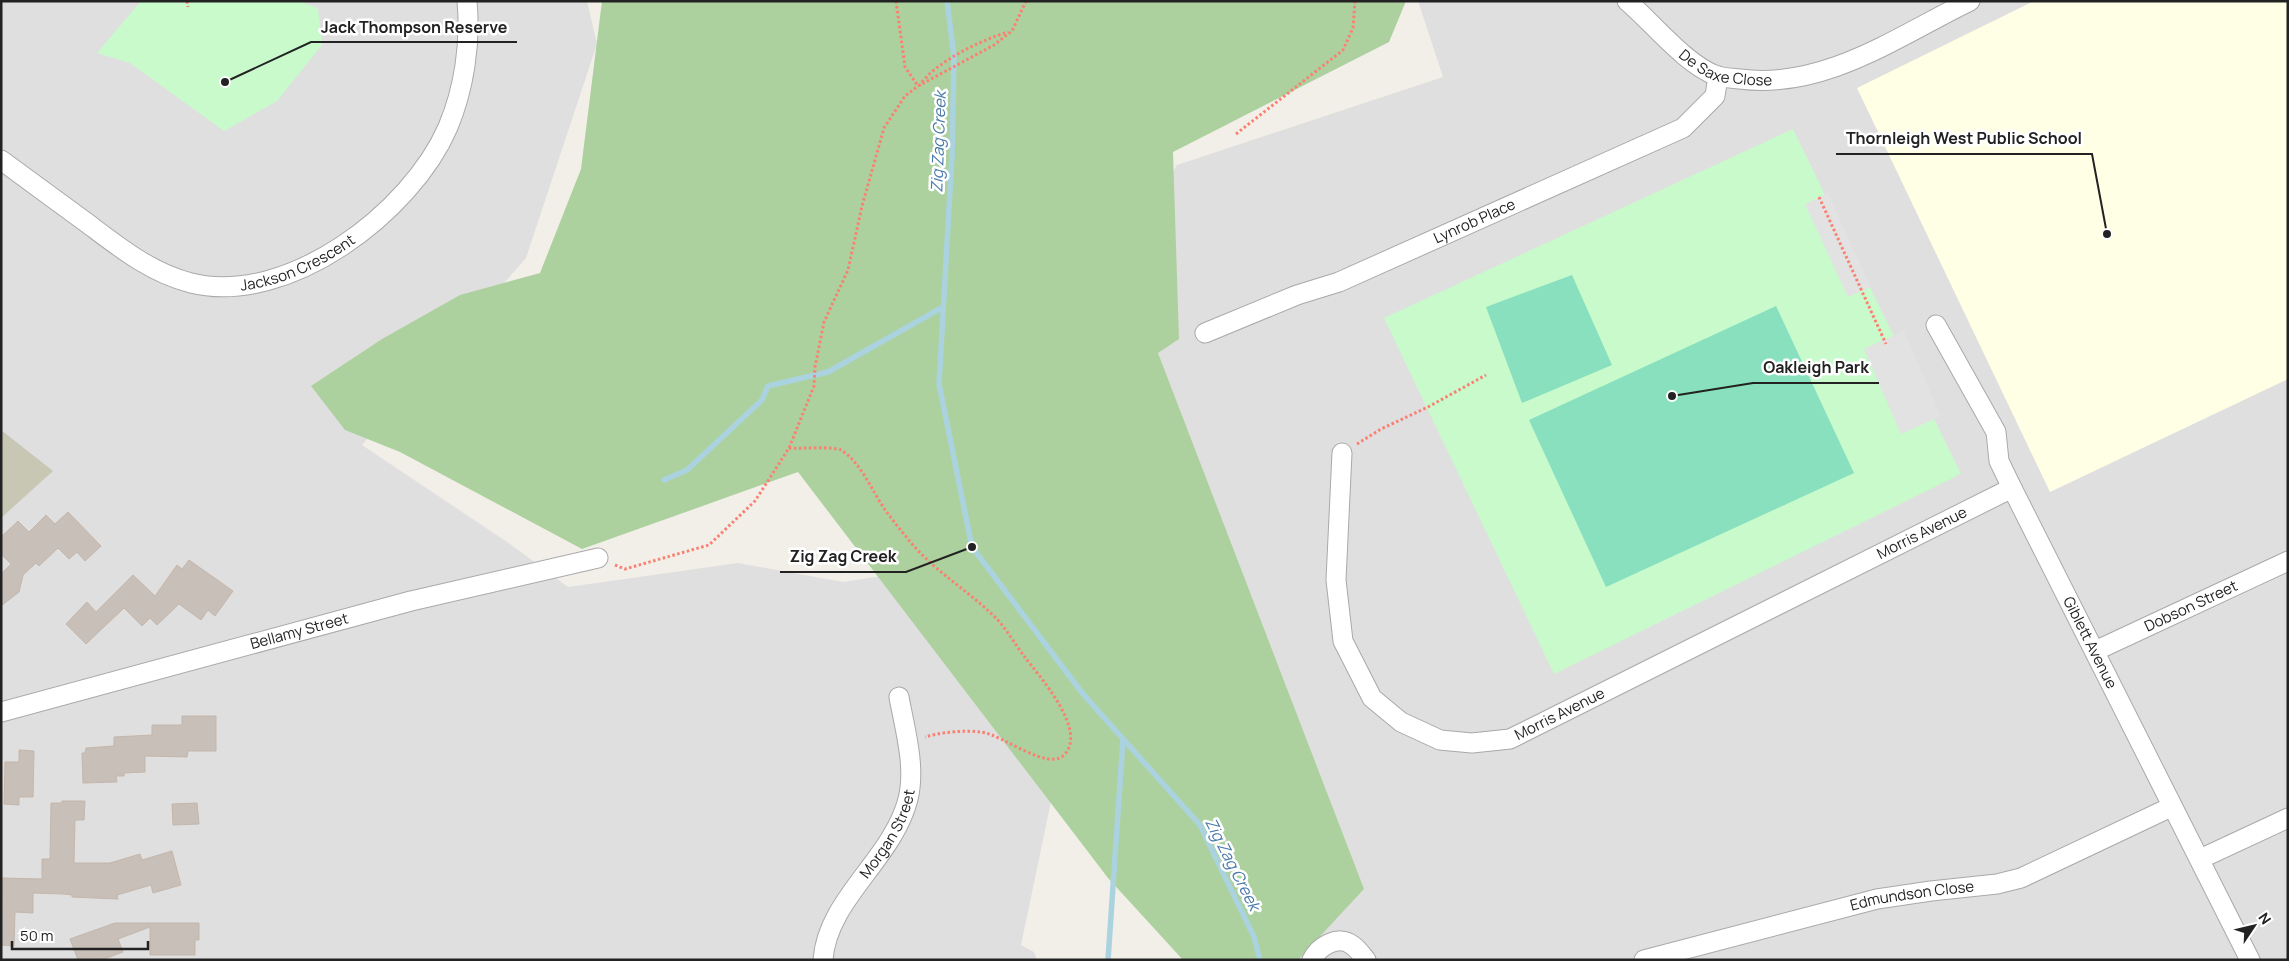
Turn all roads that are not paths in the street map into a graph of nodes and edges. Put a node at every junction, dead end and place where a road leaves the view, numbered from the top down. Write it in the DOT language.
graph roads {
  1 [pos="467,1"];
  2 [pos="1627,1"];
  3 [pos="1970,1"];
  4 [pos="1718,76"];
  5 [pos="1,160"];
  6 [pos="1936,325"];
  7 [pos="1205,333"];
  8 [pos="1342,453"];
  9 [pos="2012,488"];
  10 [pos="598,558"];
  11 [pos="2288,561"];
  12 [pos="2095,651"];
  13 [pos="899,697"];
  14 [pos="1,712"];
  15 [pos="2171,806"];
  16 [pos="2288,818"];
  17 [pos="2200,859"];
  18 [pos="823,960"];
  19 [pos="1312,960"];
  20 [pos="1366,960"];
  21 [pos="1644,960"];
  22 [pos="2250,960"];
  1 -- 5 [label="street, Jackson Crescent"];
  2 -- 4 [label="street, De Saxe Close"];
  3 -- 4 [label="street, De Saxe Close"];
  4 -- 7 [label="street, Lynrob Place"];
  6 -- 9 [label="street, Giblett Avenue"];
  8 -- 9 [label="street, Morris Avenue"];
  9 -- 12 [label="street, Giblett Avenue"];
  10 -- 14 [label="street, Bellamy Street"];
  11 -- 12 [label="street, Dobson Street"];
  12 -- 15 [label="street, Giblett Avenue"];
  13 -- 18 [label="street, Morgan Street"];
  15 -- 17 [label="street, Giblett Avenue"];
  15 -- 21 [label="street, Edmundson Close"];
  16 -- 17 [label="street"];
  17 -- 22 [label="street, Giblett Avenue"];
  19 -- 20 [label="street"];
}
